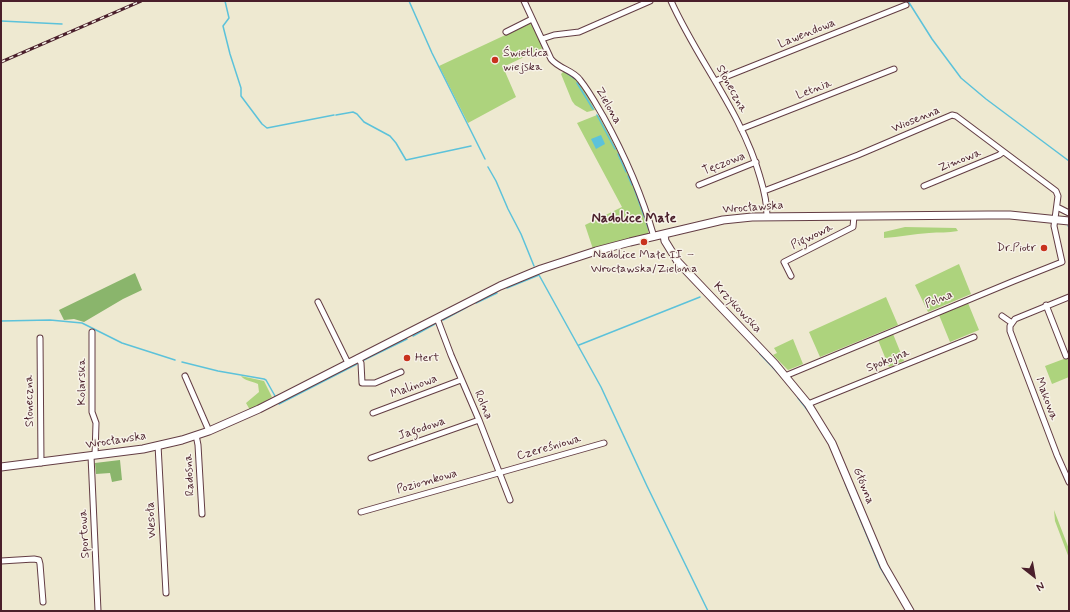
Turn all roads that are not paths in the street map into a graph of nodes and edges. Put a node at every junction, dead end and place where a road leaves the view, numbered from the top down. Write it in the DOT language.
graph roads {
  1 [pos="524,1"];
  2 [pos="650,1"];
  3 [pos="671,1"];
  4 [pos="906,5"];
  5 [pos="532,19"];
  6 [pos="506,32"];
  7 [pos="542,39"];
  8 [pos="894,69"];
  9 [pos="715,81"];
  10 [pos="741,129"];
  11 [pos="1003,152"];
  12 [pos="756,162"];
  13 [pos="698,185"];
  14 [pos="924,186"];
  15 [pos="764,191"];
  16 [pos="1057,207"];
  17 [pos="1069,213"];
  18 [pos="767,216"];
  19 [pos="854,216"];
  20 [pos="1055,219"];
  21 [pos="1069,221"];
  22 [pos="664,235"];
  23 [pos="654,237"];
  24 [pos="791,276"];
  25 [pos="1069,296"];
  26 [pos="318,302"];
  27 [pos="1046,306"];
  28 [pos="1002,316"];
  29 [pos="435,319"];
  30 [pos="1012,323"];
  31 [pos="92,332"];
  32 [pos="974,337"];
  33 [pos="40,338"];
  34 [pos="1066,356"];
  35 [pos="358,358"];
  36 [pos="348,363"];
  37 [pos="401,372"];
  38 [pos="185,376"];
  39 [pos="785,376"];
  40 [pos="461,380"];
  41 [pos="808,404"];
  42 [pos="373,413"];
  43 [pos="479,420"];
  44 [pos="209,431"];
  45 [pos="196,435"];
  46 [pos="604,443"];
  47 [pos="158,445"];
  48 [pos="93,456"];
  49 [pos="371,458"];
  50 [pos="41,463"];
  51 [pos="1,467"];
  52 [pos="499,472"];
  53 [pos="1069,482"];
  54 [pos="510,500"];
  55 [pos="361,512"];
  56 [pos="202,514"];
  57 [pos="1,561"];
  58 [pos="166,593"];
  59 [pos="43,602"];
  60 [pos="98,611"];
  61 [pos="910,611"];
  1 -- 5 [label="street, Zielona"];
  2 -- 7 [label="street"];
  3 -- 9 [label="street, Słoneczna"];
  4 -- 9 [label="street, Lawendowa"];
  5 -- 6 [label="street"];
  5 -- 7 [label="street, Zielona"];
  7 -- 23 [label="street, Zielona"];
  8 -- 10 [label="street, Letnia"];
  9 -- 10 [label="street, Słoneczna"];
  10 -- 12 [label="street, Słoneczna"];
  11 -- 14 [label="street, Zimowa"];
  11 -- 15 [label="street, Wiosenna"];
  11 -- 16 [label="street, Wiosenna"];
  12 -- 13 [label="street, Tęczowa"];
  12 -- 15 [label="street, Słoneczna"];
  15 -- 18 [label="street"];
  16 -- 17 [label="street"];
  16 -- 20 [label="street, Wiosenna"];
  18 -- 19 [label="street, Wrocławska"];
  18 -- 22 [label="street, Wrocławska"];
  19 -- 20 [label="street, Wrocławska"];
  19 -- 24 [label="street, Pigwowa"];
  20 -- 21 [label="street, Wrocławska"];
  20 -- 39 [label="street, Polna"];
  22 -- 23 [label="street, Wrocławska"];
  22 -- 39 [label="street, Krzykowska"];
  23 -- 29 [label="street, Wrocławska"];
  25 -- 27 [label="street"];
  26 -- 36 [label="street"];
  27 -- 30 [label="street"];
  27 -- 34 [label="street"];
  28 -- 30 [label="street"];
  29 -- 35 [label="street, Wrocławska"];
  29 -- 40 [label="street, Rolna"];
  30 -- 53 [label="street, Makowa"];
  31 -- 48 [label="street, Kolarska"];
  32 -- 41 [label="street, Spokojna"];
  33 -- 50 [label="street, Słoneczna"];
  35 -- 36 [label="street, Wrocławska"];
  35 -- 37 [label="street"];
  36 -- 44 [label="street, Wrocławska"];
  38 -- 44 [label="street"];
  39 -- 41 [label="street, Główna"];
  40 -- 42 [label="street, Malinowa"];
  40 -- 43 [label="street, Rolna"];
  41 -- 61 [label="street, Główna"];
  43 -- 49 [label="street, Jagodowa"];
  43 -- 52 [label="street, Rolna"];
  44 -- 45 [label="street, Wrocławska"];
  45 -- 47 [label="street, Wrocławska"];
  45 -- 56 [label="street, Radosna"];
  46 -- 52 [label="street, Czereśniowa"];
  47 -- 48 [label="street, Wrocławska"];
  47 -- 58 [label="street, Wesoła"];
  48 -- 50 [label="street, Wrocławska"];
  48 -- 60 [label="street, Sportowa"];
  50 -- 51 [label="street, Wrocławska"];
  52 -- 54 [label="street, Rolna"];
  52 -- 55 [label="street, Poziomkowa"];
  57 -- 59 [label="street"];
}
